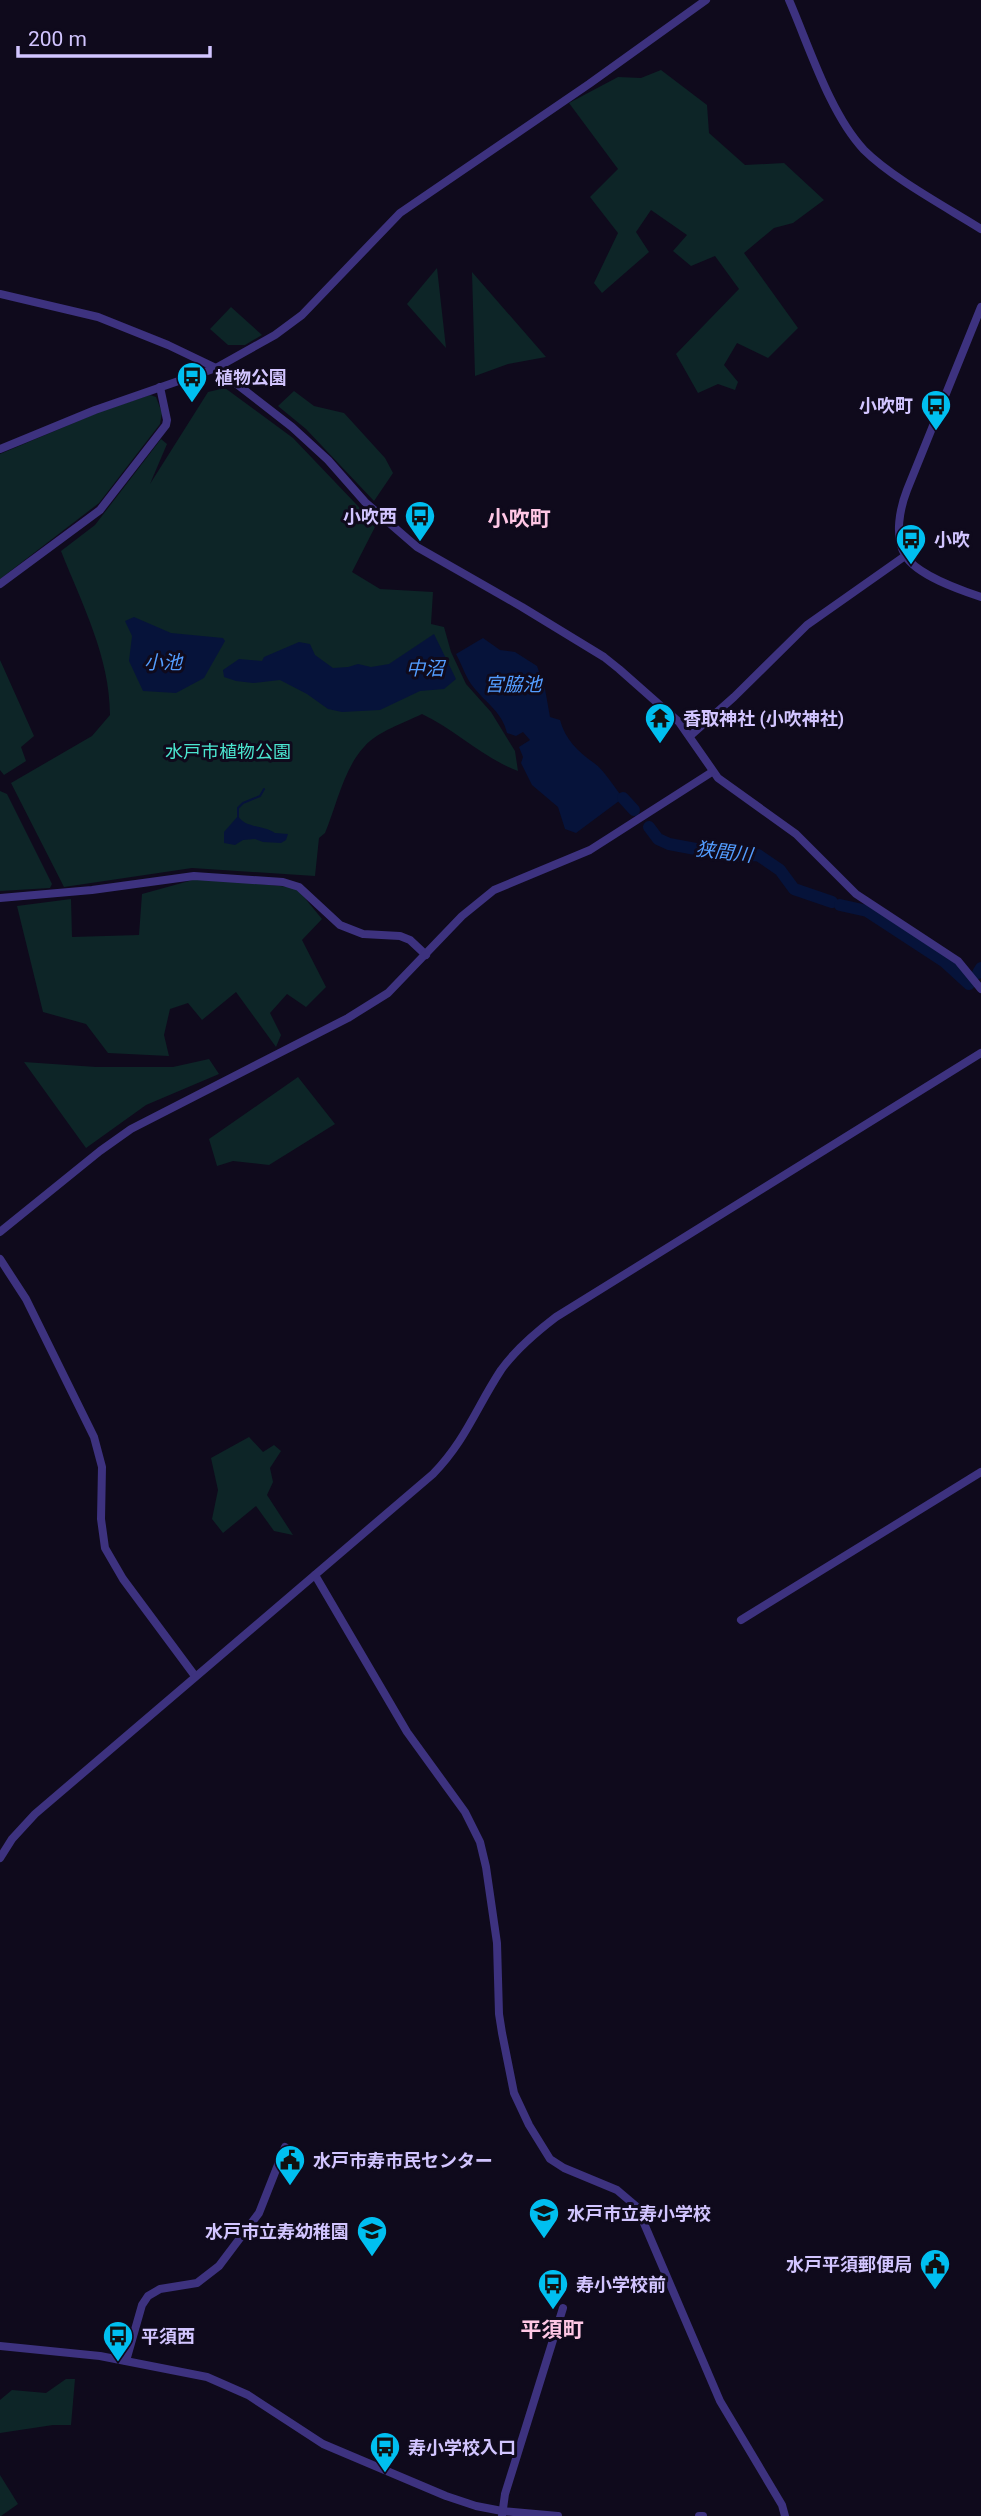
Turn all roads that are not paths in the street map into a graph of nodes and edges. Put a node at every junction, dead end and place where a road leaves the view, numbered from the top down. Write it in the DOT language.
graph roads {
  1 [pos="706,0"];
  2 [pos="789,0"];
  3 [pos="981,229"];
  4 [pos="0,294"];
  5 [pos="981,307"];
  6 [pos="216,368"];
  7 [pos="160,387"];
  8 [pos="0,449"];
  9 [pos="905,555"];
  10 [pos="0,584"];
  11 [pos="981,597"];
  12 [pos="690,736"];
  13 [pos="712,772"];
  14 [pos="0,898"];
  15 [pos="426,955"];
  16 [pos="981,989"];
  17 [pos="981,1053"];
  18 [pos="0,1232"];
  19 [pos="0,1259"];
  20 [pos="981,1472"];
  21 [pos="315,1575"];
  22 [pos="741,1620"];
  23 [pos="195,1676"];
  24 [pos="0,1858"];
  25 [pos="285,2147"];
  26 [pos="563,2308"];
  27 [pos="0,2346"];
  28 [pos="125,2361"];
  29 [pos="502,2514"];
  30 [pos="558,2516"];
  31 [pos="785,2516"];
  1 -- 6 [label="street"];
  2 -- 3 [label="street"];
  4 -- 6 [label="street"];
  5 -- 9 [label="street"];
  6 -- 7 [label="street"];
  6 -- 12 [label="street"];
  7 -- 8 [label="street"];
  7 -- 10 [label="street"];
  9 -- 11 [label="street"];
  9 -- 12 [label="street"];
  12 -- 13 [label="street"];
  13 -- 15 [label="street"];
  13 -- 16 [label="street"];
  14 -- 15 [label="street"];
  15 -- 18 [label="street"];
  17 -- 21 [label="street"];
  19 -- 23 [label="street"];
  20 -- 22 [label="street"];
  21 -- 23 [label="street"];
  21 -- 31 [label="street"];
  23 -- 24 [label="street"];
  25 -- 28 [label="street"];
  26 -- 29 [label="street"];
  27 -- 28 [label="street"];
  28 -- 29 [label="street"];
  29 -- 30 [label="street"];
}
